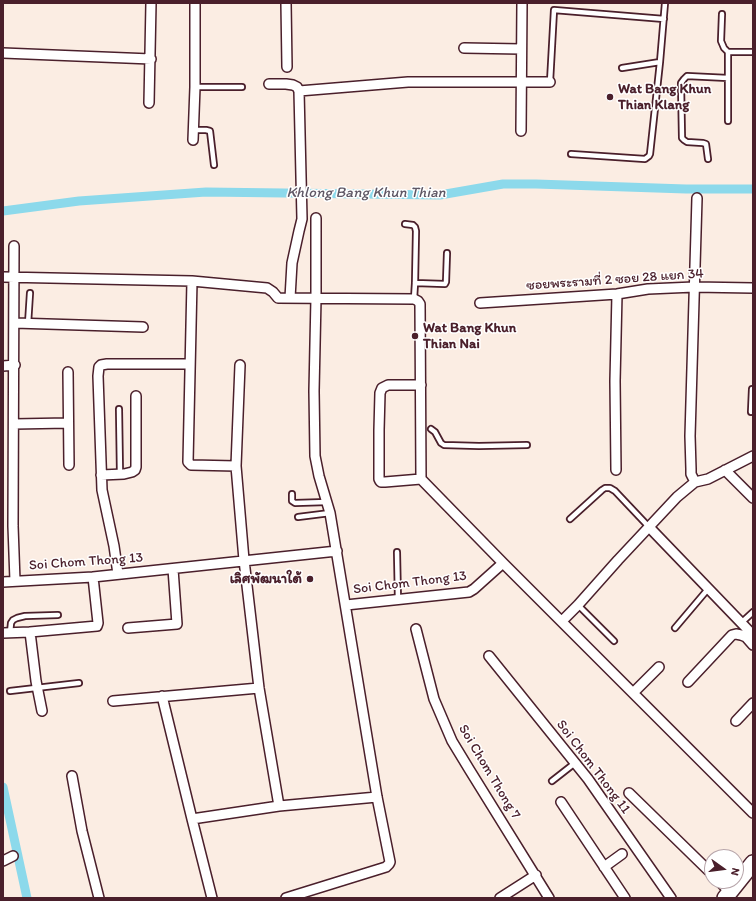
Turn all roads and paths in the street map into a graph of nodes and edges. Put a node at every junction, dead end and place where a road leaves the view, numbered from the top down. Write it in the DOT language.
graph roads {
  1 [pos="151,3"];
  2 [pos="195,3"];
  3 [pos="286,3"];
  4 [pos="522,3"];
  5 [pos="665,3"];
  6 [pos="722,14"];
  7 [pos="664,19"];
  8 [pos="464,48"];
  9 [pos="521,49"];
  10 [pos="728,52"];
  11 [pos="753,52"];
  12 [pos="3,53"];
  13 [pos="151,59"];
  14 [pos="660,62"];
  15 [pos="287,66"];
  16 [pos="622,68"];
  17 [pos="728,78"];
  18 [pos="521,82"];
  19 [pos="550,82"];
  20 [pos="269,84"];
  21 [pos="195,87"];
  22 [pos="242,87"];
  23 [pos="299,91"];
  24 [pos="149,103"];
  25 [pos="728,121"];
  26 [pos="194,130"];
  27 [pos="521,131"];
  28 [pos="193,140"];
  29 [pos="571,154"];
  30 [pos="708,159"];
  31 [pos="214,165"];
  32 [pos="697,198"];
  33 [pos="316,218"];
  34 [pos="405,224"];
  35 [pos="14,246"];
  36 [pos="447,253"];
  37 [pos="15,276"];
  38 [pos="3,277"];
  39 [pos="192,281"];
  40 [pos="416,283"];
  41 [pos="694,287"];
  42 [pos="753,288"];
  43 [pos="30,293"];
  44 [pos="617,294"];
  45 [pos="290,298"];
  46 [pos="316,298"];
  47 [pos="414,299"];
  48 [pos="480,303"];
  49 [pos="14,323"];
  50 [pos="28,324"];
  51 [pos="143,327"];
  52 [pos="190,364"];
  53 [pos="15,365"];
  54 [pos="240,365"];
  55 [pos="3,366"];
  56 [pos="68,372"];
  57 [pos="421,386"];
  58 [pos="753,389"];
  59 [pos="136,396"];
  60 [pos="119,409"];
  61 [pos="751,412"];
  62 [pos="14,424"];
  63 [pos="68,424"];
  64 [pos="431,429"];
  65 [pos="527,445"];
  66 [pos="753,456"];
  67 [pos="69,465"];
  68 [pos="236,466"];
  69 [pos="616,470"];
  70 [pos="725,470"];
  71 [pos="120,474"];
  72 [pos="101,475"];
  73 [pos="421,479"];
  74 [pos="695,482"];
  75 [pos="292,494"];
  76 [pos="753,498"];
  77 [pos="327,502"];
  78 [pos="330,513"];
  79 [pos="298,517"];
  80 [pos="570,519"];
  81 [pos="3,526"];
  82 [pos="13,526"];
  83 [pos="648,527"];
  84 [pos="337,551"];
  85 [pos="397,552"];
  86 [pos="244,560"];
  87 [pos="503,563"];
  88 [pos="173,568"];
  89 [pos="118,574"];
  90 [pos="92,577"];
  91 [pos="15,581"];
  92 [pos="3,582"];
  93 [pos="708,589"];
  94 [pos="398,600"];
  95 [pos="346,605"];
  96 [pos="578,605"];
  97 [pos="753,612"];
  98 [pos="58,615"];
  99 [pos="562,621"];
  100 [pos="741,622"];
  101 [pos="128,628"];
  102 [pos="674,628"];
  103 [pos="416,629"];
  104 [pos="30,632"];
  105 [pos="6,633"];
  106 [pos="753,635"];
  107 [pos="614,641"];
  108 [pos="753,645"];
  109 [pos="489,656"];
  110 [pos="659,667"];
  111 [pos="688,682"];
  112 [pos="79,683"];
  113 [pos="37,687"];
  114 [pos="259,688"];
  115 [pos="10,691"];
  116 [pos="633,693"];
  117 [pos="162,696"];
  118 [pos="113,701"];
  119 [pos="753,703"];
  120 [pos="42,711"];
  121 [pos="736,721"];
  122 [pos="574,763"];
  123 [pos="72,776"];
  124 [pos="552,781"];
  125 [pos="629,793"];
  126 [pos="377,797"];
  127 [pos="561,802"];
  128 [pos="279,806"];
  129 [pos="753,813"];
  130 [pos="192,819"];
  131 [pos="622,854"];
  132 [pos="13,856"];
  133 [pos="3,861"];
  134 [pos="753,863"];
  135 [pos="704,866"];
  136 [pos="604,867"];
  137 [pos="536,875"];
  138 [pos="728,895"];
  139 [pos="99,898"];
  140 [pos="212,898"];
  141 [pos="286,898"];
  142 [pos="500,898"];
  143 [pos="549,898"];
  144 [pos="624,898"];
  145 [pos="671,898"];
  1 -- 13 [label="street"];
  2 -- 21 [label="street"];
  3 -- 15 [label="street"];
  4 -- 9 [label="street"];
  5 -- 7 [label="lane"];
  6 -- 10 [label="lane"];
  7 -- 14 [label="lane"];
  7 -- 19 [label="lane"];
  8 -- 9 [label="street"];
  9 -- 18 [label="street"];
  10 -- 11 [label="lane"];
  10 -- 17 [label="lane"];
  12 -- 13 [label="street"];
  13 -- 24 [label="street"];
  14 -- 16 [label="lane"];
  14 -- 29 [label="lane"];
  17 -- 25 [label="lane"];
  17 -- 30 [label="lane"];
  18 -- 19 [label="street"];
  18 -- 23 [label="street"];
  18 -- 27 [label="street"];
  20 -- 23 [label="street"];
  21 -- 22 [label="lane"];
  21 -- 26 [label="street"];
  23 -- 45 [label="street"];
  26 -- 28 [label="street"];
  26 -- 31 [label="lane"];
  32 -- 41 [label="street"];
  33 -- 46 [label="street"];
  34 -- 40 [label="lane"];
  35 -- 37 [label="street"];
  36 -- 40 [label="lane"];
  37 -- 38 [label="street"];
  37 -- 39 [label="street"];
  37 -- 49 [label="street"];
  39 -- 45 [label="street"];
  39 -- 52 [label="street"];
  40 -- 47 [label="lane"];
  41 -- 42 [label="street, ซอยพระรามที่ 2 ซอย 28 แยก 34"];
  41 -- 44 [label="street, ซอยพระรามที่ 2 ซอย 28 แยก 34"];
  41 -- 74 [label="street"];
  43 -- 50 [label="lane"];
  44 -- 48 [label="street, ซอยพระรามที่ 2 ซอย 28 แยก 34"];
  44 -- 69 [label="street"];
  45 -- 46 [label="street"];
  46 -- 47 [label="street"];
  46 -- 77 [label="street"];
  47 -- 57 [label="street"];
  49 -- 50 [label="street"];
  49 -- 53 [label="street"];
  50 -- 51 [label="street"];
  52 -- 68 [label="street"];
  52 -- 72 [label="street"];
  53 -- 55 [label="street"];
  53 -- 62 [label="street"];
  54 -- 68 [label="street"];
  56 -- 63 [label="street"];
  57 -- 73 [label="street"];
  57 -- 73 [label="street"];
  58 -- 61 [label="lane"];
  59 -- 71 [label="street"];
  60 -- 71 [label="lane"];
  62 -- 63 [label="street"];
  62 -- 82 [label="street"];
  63 -- 67 [label="street"];
  64 -- 65 [label="lane"];
  66 -- 70 [label="street"];
  68 -- 86 [label="street"];
  70 -- 74 [label="street"];
  70 -- 76 [label="street"];
  71 -- 72 [label="street"];
  72 -- 89 [label="street"];
  73 -- 87 [label="street"];
  74 -- 83 [label="street"];
  75 -- 77 [label="lane"];
  77 -- 78 [label="street"];
  78 -- 79 [label="lane"];
  78 -- 84 [label="street"];
  80 -- 83 [label="lane"];
  81 -- 82 [label="street"];
  82 -- 91 [label="street"];
  83 -- 93 [label="street"];
  83 -- 96 [label="street"];
  84 -- 86 [label="street, Soi Chom Thong 13"];
  84 -- 95 [label="street, Soi Chom Thong 13"];
  85 -- 94 [label="lane"];
  86 -- 88 [label="street, Soi Chom Thong 13"];
  86 -- 114 [label="street"];
  87 -- 94 [label="street, Soi Chom Thong 13"];
  87 -- 99 [label="street"];
  88 -- 89 [label="street, Soi Chom Thong 13"];
  88 -- 101 [label="street"];
  89 -- 90 [label="street, Soi Chom Thong 13"];
  90 -- 91 [label="street, Soi Chom Thong 13"];
  90 -- 104 [label="street"];
  91 -- 92 [label="street, Soi Chom Thong 13"];
  93 -- 100 [label="street"];
  93 -- 102 [label="lane"];
  94 -- 95 [label="street, Soi Chom Thong 13"];
  95 -- 126 [label="street"];
  96 -- 99 [label="street"];
  96 -- 107 [label="lane"];
  97 -- 100 [label="lane"];
  98 -- 105 [label="lane"];
  99 -- 116 [label="street"];
  100 -- 106 [label="street"];
  103 -- 137 [label="street, Soi Chom Thong 7"];
  104 -- 105 [label="street"];
  104 -- 113 [label="street"];
  108 -- 111 [label="street"];
  109 -- 122 [label="street, Soi Chom Thong 11"];
  110 -- 116 [label="street"];
  112 -- 113 [label="lane"];
  113 -- 115 [label="lane"];
  113 -- 120 [label="street"];
  114 -- 117 [label="street"];
  114 -- 128 [label="street"];
  116 -- 129 [label="street"];
  117 -- 118 [label="street"];
  117 -- 130 [label="street"];
  119 -- 121 [label="street"];
  122 -- 124 [label="lane"];
  122 -- 145 [label="street, Soi Chom Thong 11"];
  123 -- 139 [label="street"];
  125 -- 135 [label="street"];
  126 -- 128 [label="street"];
  126 -- 141 [label="street"];
  127 -- 136 [label="street"];
  128 -- 130 [label="street"];
  130 -- 140 [label="street"];
  131 -- 136 [label="street"];
  132 -- 133 [label="street"];
  134 -- 138 [label="main road"];
  136 -- 144 [label="street"];
  137 -- 142 [label="street"];
  137 -- 143 [label="street, Soi Chom Thong 7"];
}
